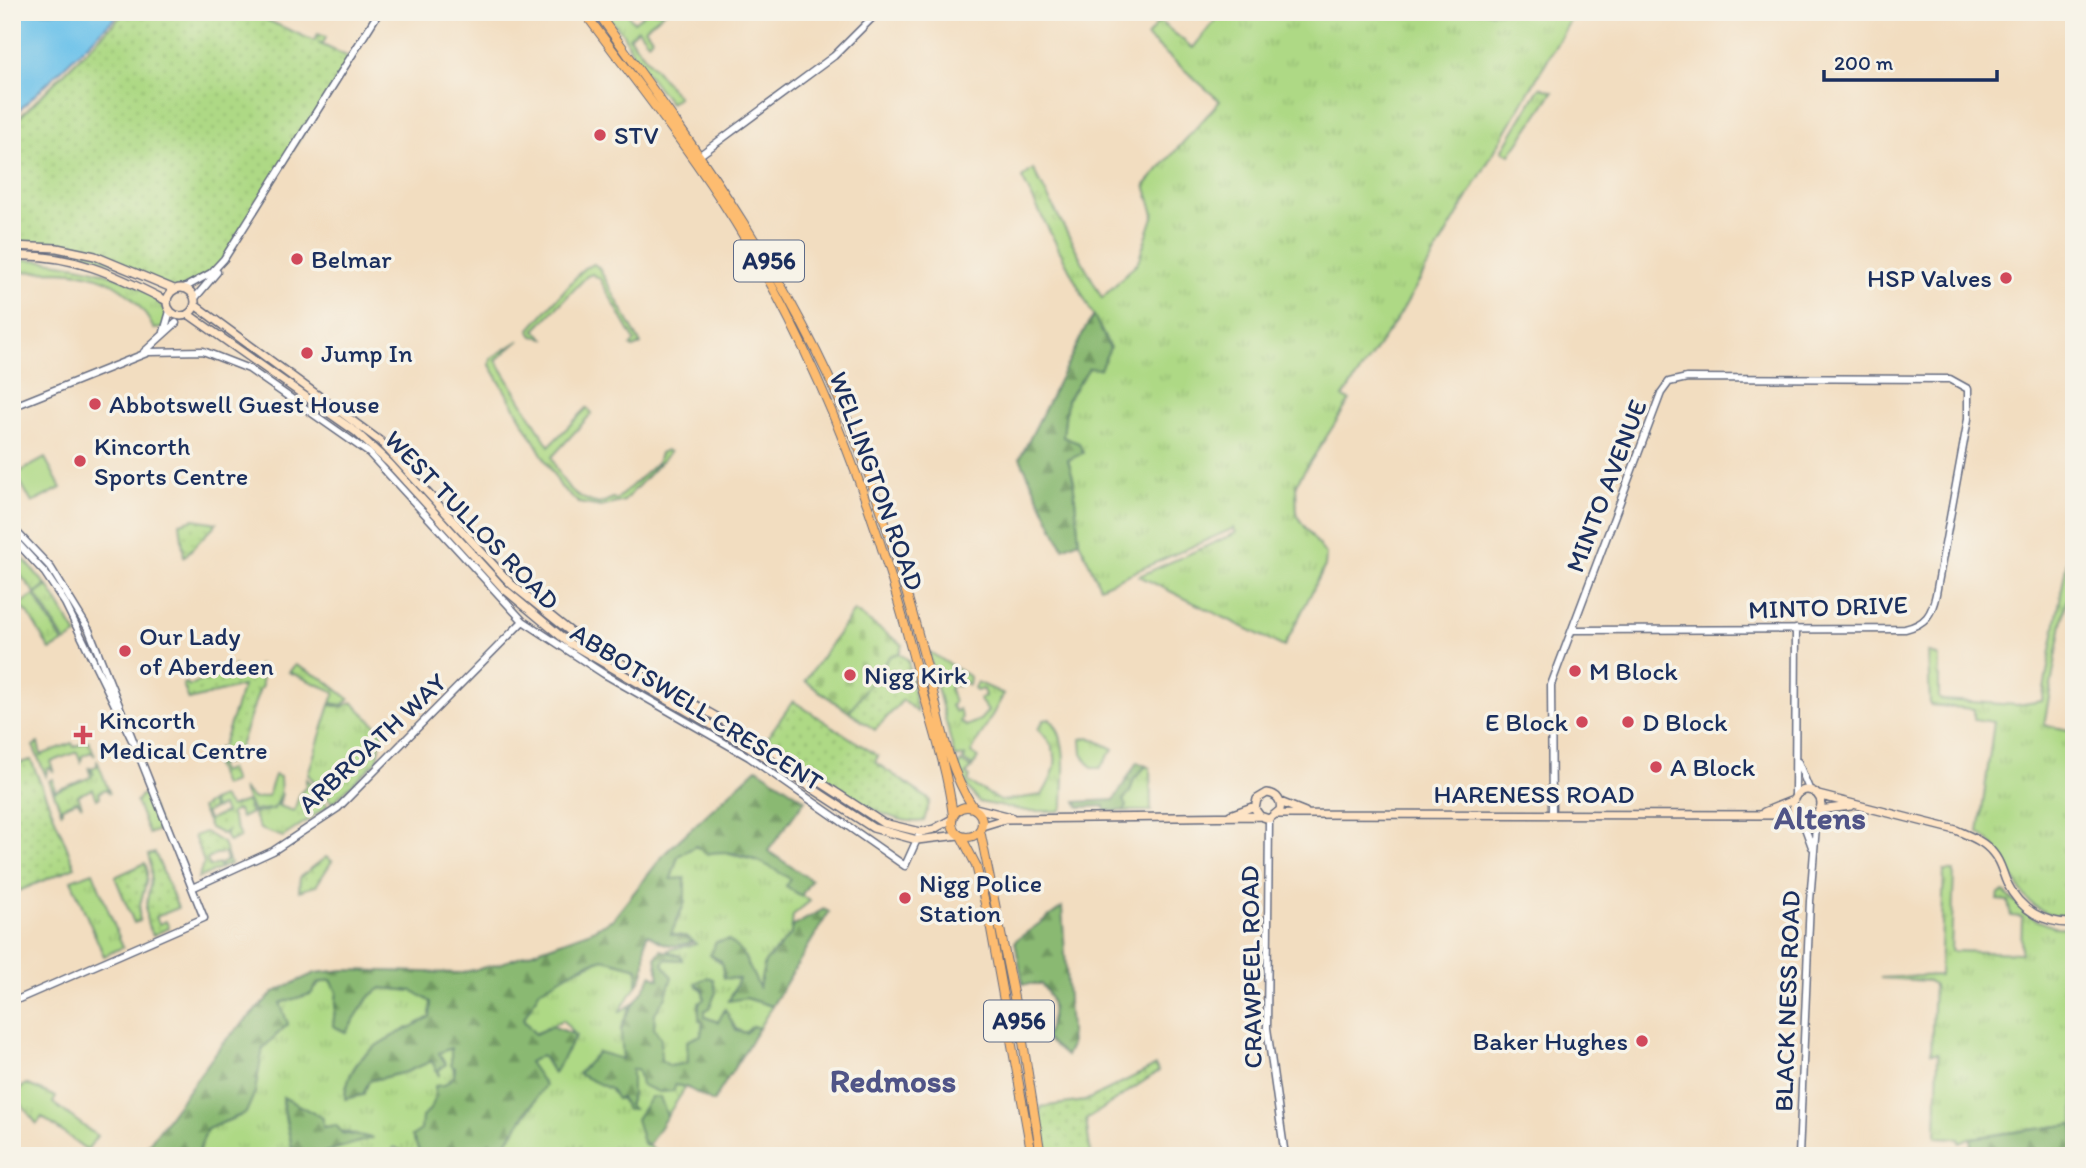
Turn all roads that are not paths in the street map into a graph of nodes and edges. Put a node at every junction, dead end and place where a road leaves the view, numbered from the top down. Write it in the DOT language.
graph roads {
  1 [pos="379,12"];
  2 [pos="584,12"];
  3 [pos="597,12"];
  4 [pos="878,12"];
  5 [pos="698,157"];
  6 [pos="12,246"];
  7 [pos="12,256"];
  8 [pos="224,258"];
  9 [pos="184,288"];
  10 [pos="174,289"];
  11 [pos="167,301"];
  12 [pos="195,301"];
  13 [pos="170,311"];
  14 [pos="188,314"];
  15 [pos="176,323"];
  16 [pos="159,339"];
  17 [pos="140,355"];
  18 [pos="1965,386"];
  19 [pos="12,407"];
  20 [pos="12,527"];
  21 [pos="12,537"];
  22 [pos="523,621"];
  23 [pos="1796,629"];
  24 [pos="1572,630"];
  25 [pos="132,740"];
  26 [pos="1797,760"];
  27 [pos="1809,789"];
  28 [pos="1818,795"];
  29 [pos="1794,797"];
  30 [pos="1280,802"];
  31 [pos="1255,806"];
  32 [pos="1855,806"];
  33 [pos="974,808"];
  34 [pos="1818,812"];
  35 [pos="1760,813"];
  36 [pos="1278,814"];
  37 [pos="1308,814"];
  38 [pos="1552,814"];
  39 [pos="1260,816"];
  40 [pos="1800,816"];
  41 [pos="952,817"];
  42 [pos="1223,817"];
  43 [pos="1016,819"];
  44 [pos="1269,819"];
  45 [pos="981,828"];
  46 [pos="960,835"];
  47 [pos="919,836"];
  48 [pos="1813,849"];
  49 [pos="192,888"];
  50 [pos="2074,922"];
  51 [pos="12,1002"];
  52 [pos="1032,1156"];
  53 [pos="1041,1156"];
  54 [pos="1285,1156"];
  55 [pos="1799,1156"];
  1 -- 8 [label="street"];
  2 -- 5 [label="main road, WELLINGTON ROAD / A956"];
  3 -- 5 [label="main road, WELLINGTON ROAD / A956"];
  4 -- 5 [label="street"];
  5 -- 33 [label="main road, WELLINGTON ROAD / A956"];
  5 -- 41 [label="main road, WELLINGTON ROAD / A956"];
  6 -- 10 [label="main road"];
  7 -- 11 [label="main road"];
  8 -- 9 [label="street"];
  8 -- 12 [label="street"];
  9 -- 10 [label="main road"];
  9 -- 12 [label="main road"];
  10 -- 11 [label="main road"];
  11 -- 13 [label="main road"];
  12 -- 14 [label="main road"];
  12 -- 47 [label="main road, WEST TULLOS ROAD"];
  13 -- 14 [label="main road"];
  13 -- 16 [label="street, ABBOTSWELL CRESCENT"];
  14 -- 47 [label="main road, WEST TULLOS ROAD"];
  15 -- 16 [label="street, ABBOTSWELL CRESCENT"];
  16 -- 17 [label="street, ABBOTSWELL CRESCENT"];
  17 -- 19 [label="street, ABBOTSWELL CRESCENT"];
  17 -- 22 [label="street, ABBOTSWELL CRESCENT"];
  18 -- 23 [label="street, MINTO DRIVE"];
  18 -- 24 [label="street, MINTO AVENUE"];
  20 -- 25 [label="street"];
  21 -- 25 [label="street"];
  22 -- 47 [label="street, ABBOTSWELL CRESCENT"];
  22 -- 49 [label="street, ARBROATH WAY"];
  23 -- 24 [label="street, MINTO DRIVE"];
  23 -- 26 [label="street"];
  24 -- 38 [label="street, MINTO AVENUE"];
  25 -- 49 [label="street"];
  26 -- 27 [label="street"];
  26 -- 29 [label="street"];
  27 -- 28 [label="main road"];
  27 -- 29 [label="main road"];
  28 -- 32 [label="main road"];
  28 -- 34 [label="main road"];
  29 -- 35 [label="main road, HARENESS ROAD"];
  29 -- 40 [label="main road"];
  30 -- 31 [label="main road"];
  30 -- 36 [label="main road"];
  30 -- 37 [label="main road, HARENESS ROAD"];
  31 -- 39 [label="main road"];
  31 -- 42 [label="main road"];
  32 -- 34 [label="main road"];
  32 -- 50 [label="main road"];
  33 -- 41 [label="main road"];
  33 -- 43 [label="main road"];
  33 -- 45 [label="main road, A956"];
  34 -- 40 [label="main road"];
  34 -- 48 [label="street, BLACK NESS ROAD"];
  35 -- 38 [label="main road, HARENESS ROAD"];
  35 -- 40 [label="main road, HARENESS ROAD"];
  36 -- 37 [label="main road, HARENESS ROAD"];
  36 -- 44 [label="main road"];
  37 -- 38 [label="main road, HARENESS ROAD"];
  39 -- 42 [label="main road"];
  39 -- 44 [label="main road"];
  40 -- 48 [label="street, BLACK NESS ROAD"];
  41 -- 46 [label="main road, A956"];
  41 -- 47 [label="main road"];
  42 -- 43 [label="main road"];
  43 -- 45 [label="main road"];
  44 -- 54 [label="street, CRAWPEEL ROAD"];
  45 -- 46 [label="main road"];
  45 -- 53 [label="main road, A956"];
  46 -- 47 [label="main road, WEST TULLOS ROAD"];
  46 -- 52 [label="main road, A956"];
  48 -- 55 [label="street, BLACK NESS ROAD"];
  49 -- 51 [label="street"];
}
